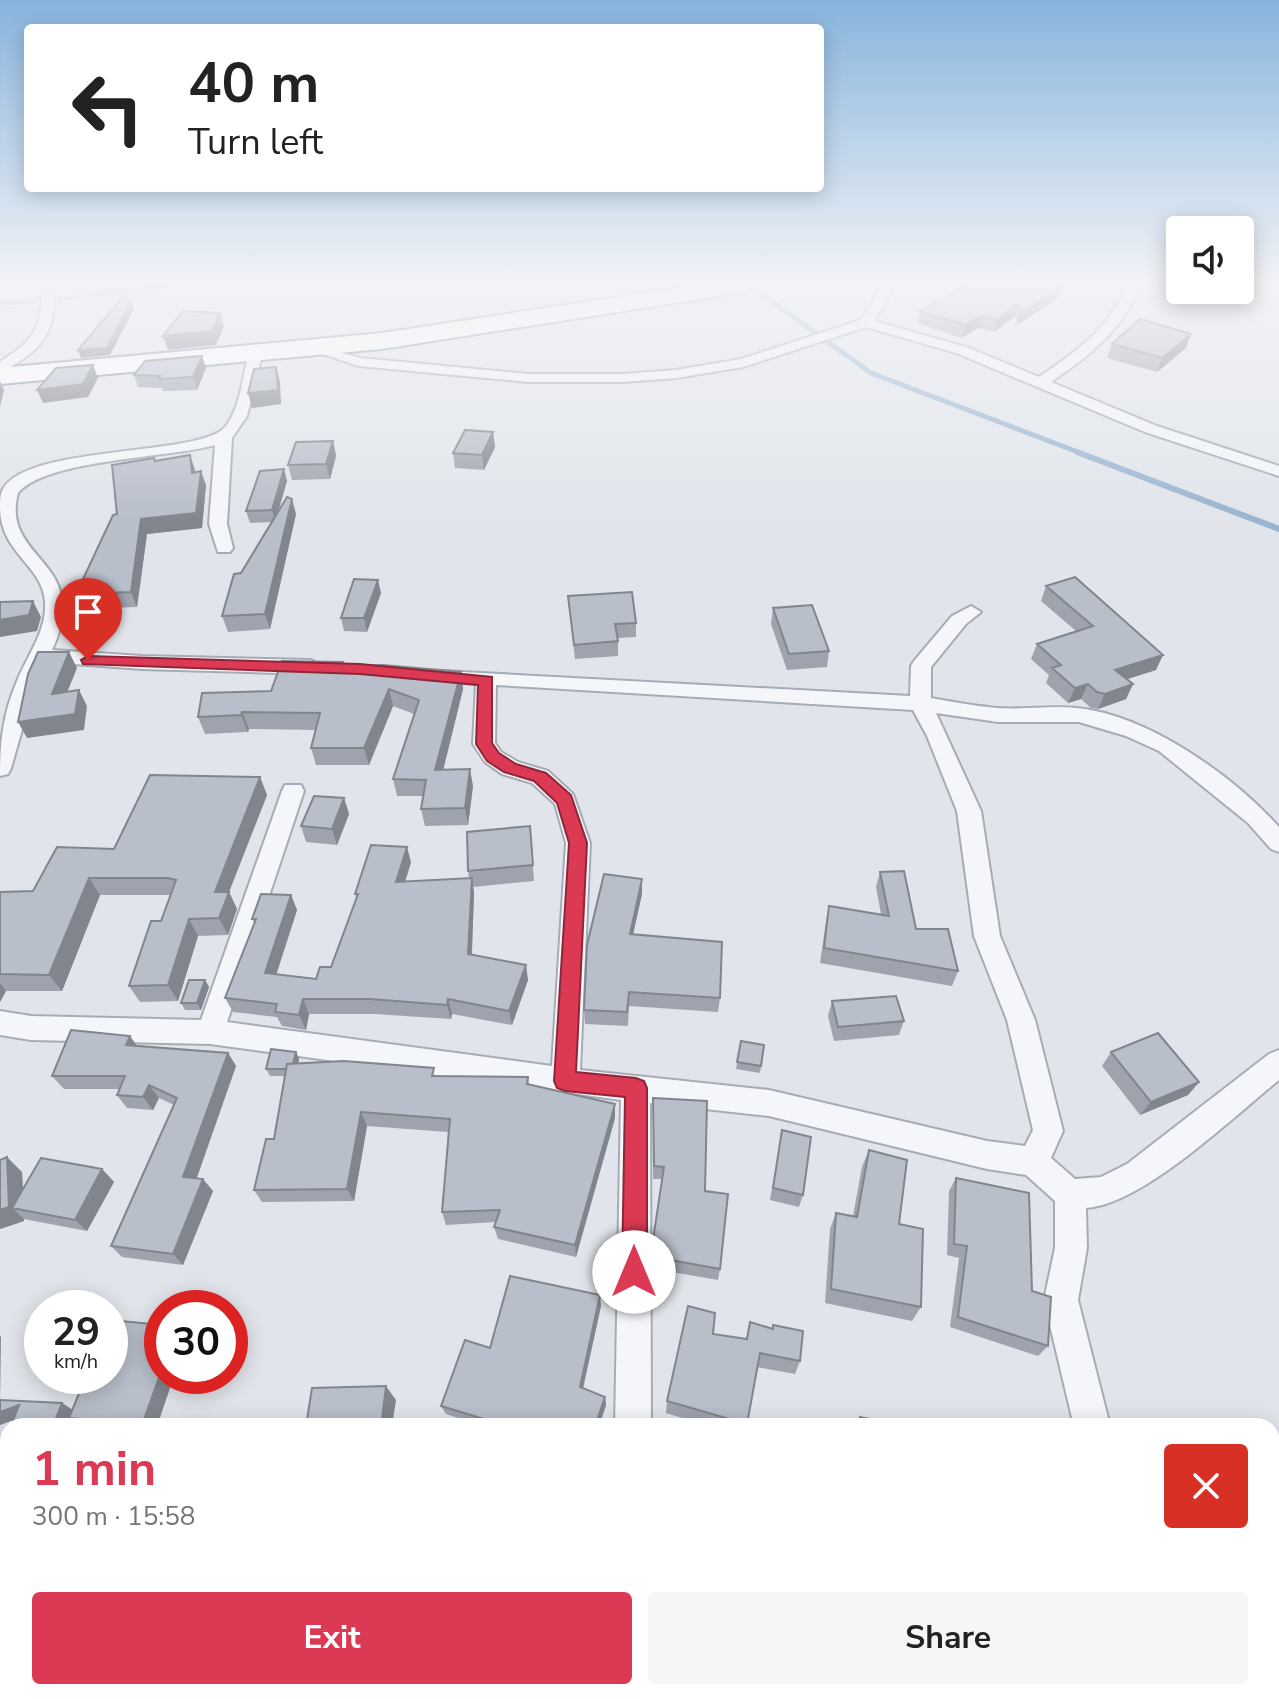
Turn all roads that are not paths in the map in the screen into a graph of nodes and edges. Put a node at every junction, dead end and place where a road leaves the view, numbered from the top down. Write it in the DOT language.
graph roads {
  1 [pos="150,364"];
  2 [pos="253,364"];
  3 [pos="383,364"];
  4 [pos="735,364"];
  5 [pos="995,364"];
  6 [pos="1067,364"];
  7 [pos="0,376"];
  8 [pos="1040,383"];
  9 [pos="224,437"];
  10 [pos="1279,471"];
  11 [pos="224,548"];
  12 [pos="971,612"];
  13 [pos="42,655"];
  14 [pos="332,668"];
  15 [pos="403,673"];
  16 [pos="486,681"];
  17 [pos="920,704"];
  18 [pos="0,768"];
  19 [pos="293,791"];
  20 [pos="1279,843"];
  21 [pos="0,1023"];
  22 [pos="210,1032"];
  23 [pos="1279,1063"];
  24 [pos="565,1081"];
  25 [pos="636,1088"];
  26 [pos="1033,1162"];
  27 [pos="1070,1194"];
  28 [pos="633,1418"];
  29 [pos="1089,1418"];
  1 -- 7 [label="highway"];
  2 -- 9 [label="street"];
  3 -- 4 [label="street"];
  5 -- 8 [label="street"];
  6 -- 8 [label="street"];
  8 -- 10 [label="street"];
  9 -- 11 [label="street"];
  9 -- 13 [label="street"];
  12 -- 17 [label="street"];
  13 -- 14 [label="street"];
  13 -- 18 [label="street"];
  15 -- 16 [label="street"];
  16 -- 17 [label="street"];
  16 -- 24 [label="street"];
  17 -- 20 [label="street"];
  17 -- 26 [label="street"];
  19 -- 22 [label="street"];
  21 -- 22 [label="street"];
  22 -- 24 [label="street"];
  23 -- 27 [label="street"];
  24 -- 25 [label="street"];
  25 -- 26 [label="street"];
  25 -- 28 [label="street"];
  26 -- 27 [label="street"];
  27 -- 29 [label="street"];
}
